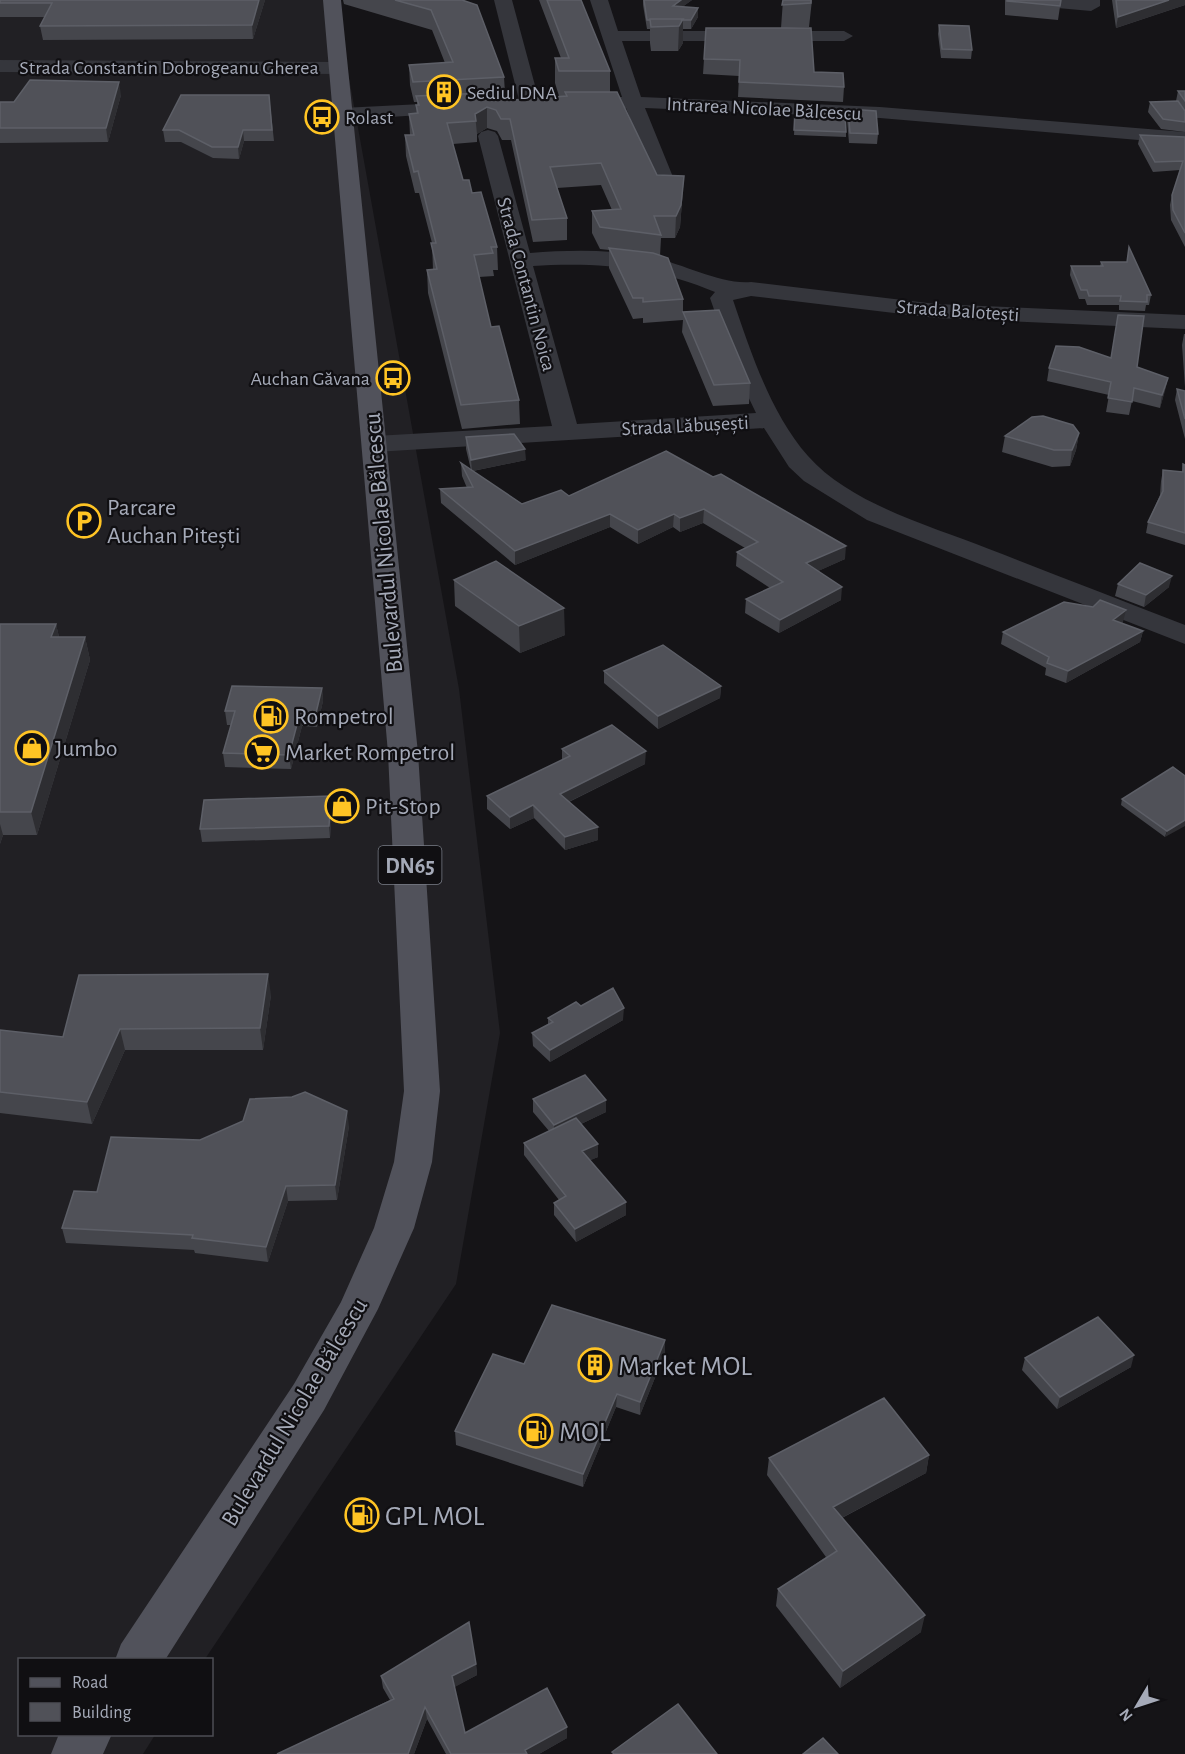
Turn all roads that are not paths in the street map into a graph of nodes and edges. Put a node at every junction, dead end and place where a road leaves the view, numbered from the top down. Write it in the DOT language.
graph roads {
  1 [pos="332,0"];
  2 [pos="503,0"];
  3 [pos="599,0"];
  4 [pos="1024,0"];
  5 [pos="1091,0"];
  6 [pos="613,36"];
  7 [pos="844,36"];
  8 [pos="0,66"];
  9 [pos="338,68"];
  10 [pos="633,102"];
  11 [pos="481,107"];
  12 [pos="342,114"];
  13 [pos="488,136"];
  14 [pos="1185,138"];
  15 [pos="663,177"];
  16 [pos="521,260"];
  17 [pos="732,291"];
  18 [pos="1185,322"];
  19 [pos="771,420"];
  20 [pos="566,431"];
  21 [pos="375,444"];
  22 [pos="1185,634"];
  23 [pos="139,1658"];
  24 [pos="87,1736"];
  25 [pos="75,1754"];
  1 -- 9 [label="main road, Bulevardul Nicolae Bălcescu / DN65"];
  2 -- 10 [label="street, Intrarea Nicolae Bălcescu"];
  3 -- 6 [label="street"];
  4 -- 5 [label="street"];
  6 -- 7 [label="street"];
  6 -- 10 [label="street"];
  8 -- 9 [label="street, Strada Constantin Dobrogeanu Gherea"];
  9 -- 12 [label="main road, Bulevardul Nicolae Bălcescu / DN65"];
  10 -- 14 [label="street, Intrarea Nicolae Bălcescu"];
  10 -- 15 [label="street"];
  11 -- 12 [label="street"];
  12 -- 21 [label="main road, Bulevardul Nicolae Bălcescu / DN65"];
  13 -- 16 [label="street, Strada Contantin Noica"];
  16 -- 17 [label="street, Strada Balotești"];
  16 -- 20 [label="street, Strada Contantin Noica"];
  17 -- 18 [label="street, Strada Balotești"];
  17 -- 19 [label="street"];
  19 -- 20 [label="street, Strada Lăbușești"];
  19 -- 22 [label="street, Strada Lăbușești"];
  20 -- 21 [label="street, Strada Lăbușești"];
  21 -- 23 [label="main road, Bulevardul Nicolae Bălcescu / DN65"];
  24 -- 25 [label="main road"];
}
